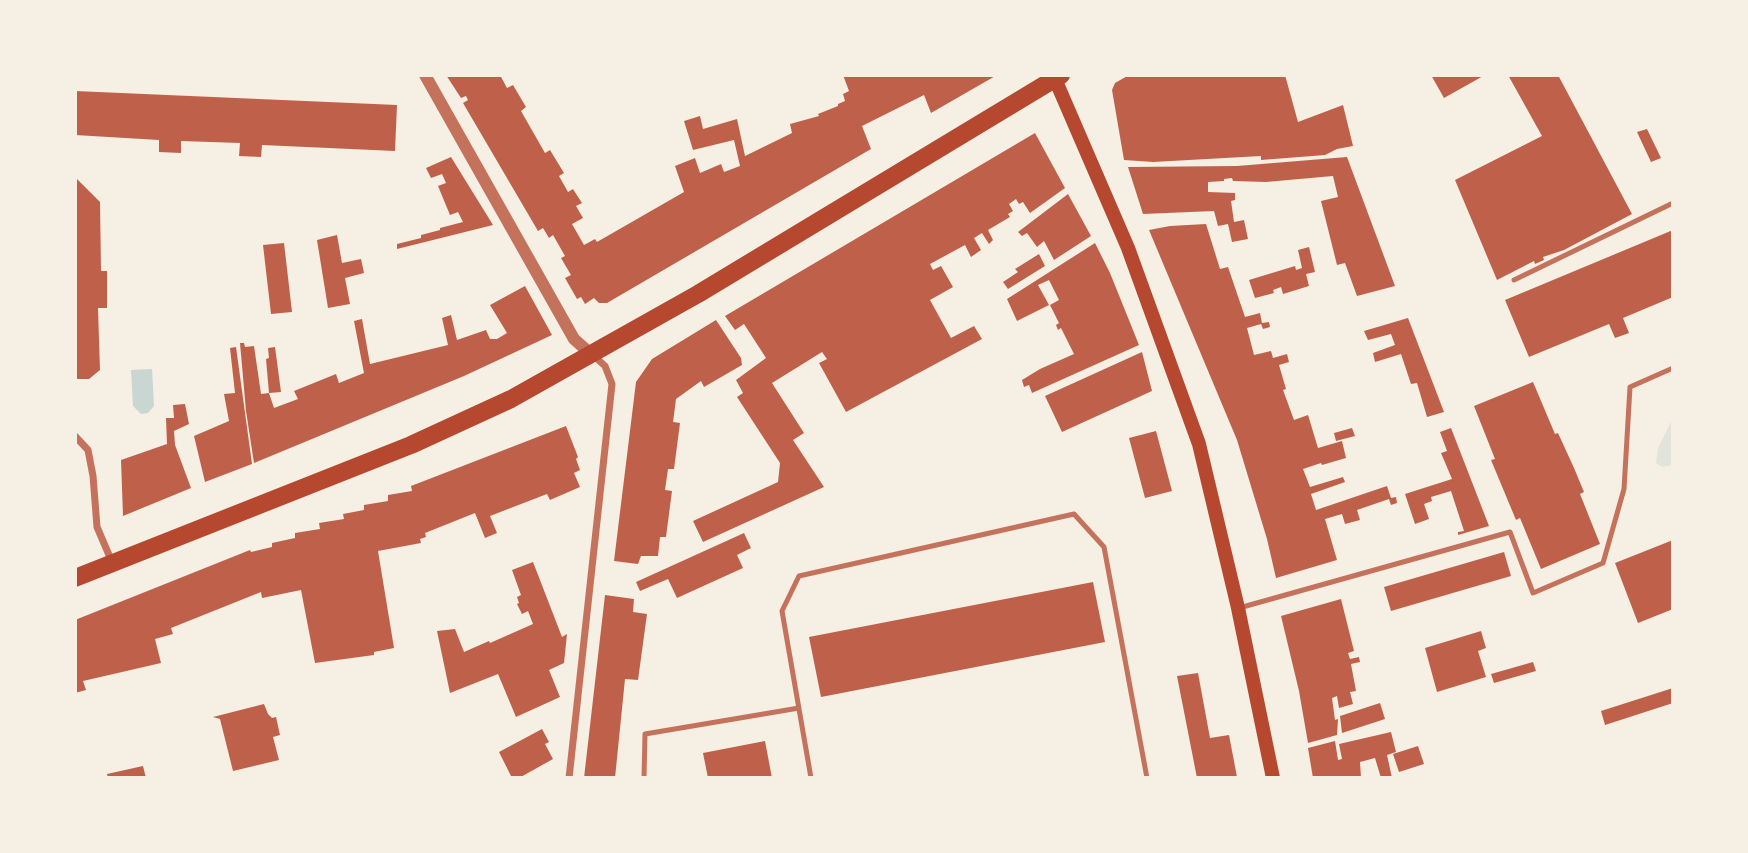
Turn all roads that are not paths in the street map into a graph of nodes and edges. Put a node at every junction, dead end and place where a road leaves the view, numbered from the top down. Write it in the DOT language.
graph roads {
  1 [pos="425,75"];
  2 [pos="1056,76"];
  3 [pos="1673,203"];
  4 [pos="1514,280"];
  5 [pos="592,355"];
  6 [pos="1673,368"];
  7 [pos="75,436"];
  8 [pos="112,562"];
  9 [pos="75,578"];
  10 [pos="1238,608"];
  11 [pos="799,708"];
  12 [pos="569,778"];
  13 [pos="644,778"];
  14 [pos="811,778"];
  15 [pos="1147,778"];
  16 [pos="1273,778"];
  1 -- 5 [label="street"];
  2 -- 5 [label="main road"];
  2 -- 10 [label="main road"];
  3 -- 4 [label="lane"];
  5 -- 8 [label="main road"];
  5 -- 12 [label="street"];
  6 -- 10 [label="lane"];
  7 -- 8 [label="street"];
  8 -- 9 [label="main road"];
  10 -- 16 [label="main road"];
  11 -- 13 [label="lane"];
  11 -- 14 [label="lane"];
  11 -- 15 [label="lane"];
}
